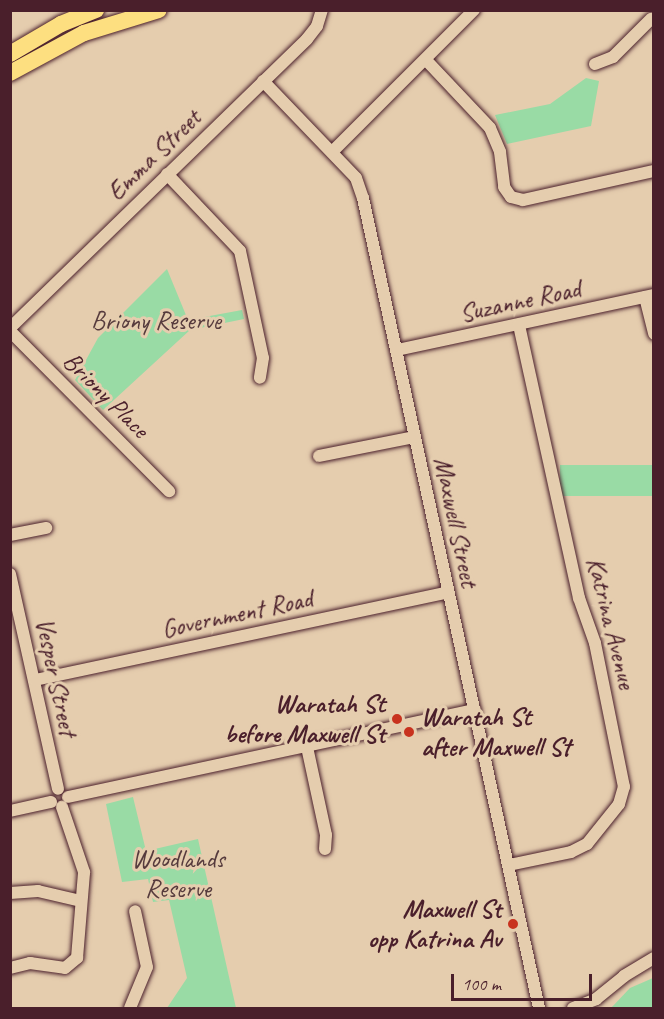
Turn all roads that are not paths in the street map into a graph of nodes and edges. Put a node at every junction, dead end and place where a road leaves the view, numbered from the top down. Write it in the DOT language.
graph roads {
  1 [pos="96,10"];
  2 [pos="159,10"];
  3 [pos="322,10"];
  4 [pos="474,10"];
  5 [pos="649,17"];
  6 [pos="426,60"];
  7 [pos="11,64"];
  8 [pos="595,64"];
  9 [pos="262,81"];
  10 [pos="332,152"];
  11 [pos="654,171"];
  12 [pos="167,174"];
  13 [pos="649,296"];
  14 [pos="519,324"];
  15 [pos="10,330"];
  16 [pos="654,334"];
  17 [pos="397,350"];
  18 [pos="260,378"];
  19 [pos="414,437"];
  20 [pos="318,456"];
  21 [pos="169,491"];
  22 [pos="46,528"];
  23 [pos="10,535"];
  24 [pos="10,574"];
  25 [pos="448,592"];
  26 [pos="13,595"];
  27 [pos="34,680"];
  28 [pos="475,710"];
  29 [pos="307,747"];
  30 [pos="60,799"];
  31 [pos="10,811"];
  32 [pos="325,849"];
  33 [pos="509,865"];
  34 [pos="10,893"];
  35 [pos="81,901"];
  36 [pos="135,911"];
  37 [pos="654,958"];
  38 [pos="10,968"];
  39 [pos="130,1008"];
  40 [pos="539,1008"];
  41 [pos="573,1008"];
  1 -- 7 [label="highway"];
  2 -- 7 [label="highway"];
  3 -- 9 [label="street, Emma Street"];
  4 -- 6 [label="street"];
  5 -- 8 [label="street"];
  6 -- 10 [label="street"];
  6 -- 11 [label="street"];
  9 -- 10 [label="street, Maxwell Street"];
  9 -- 12 [label="street, Emma Street"];
  10 -- 17 [label="street, Maxwell Street"];
  12 -- 15 [label="street, Emma Street"];
  12 -- 18 [label="street"];
  13 -- 14 [label="street, Suzanne Road"];
  13 -- 16 [label="street"];
  14 -- 17 [label="street, Suzanne Road"];
  14 -- 33 [label="street, Katrina Avenue"];
  15 -- 21 [label="street, Briony Place"];
  17 -- 19 [label="street, Maxwell Street"];
  19 -- 20 [label="street"];
  19 -- 25 [label="street, Maxwell Street"];
  22 -- 23 [label="street"];
  24 -- 26 [label="street, Vesper Street"];
  25 -- 27 [label="street, Government Road"];
  25 -- 28 [label="street, Maxwell Street"];
  26 -- 27 [label="street, Vesper Street"];
  27 -- 30 [label="street, Vesper Street"];
  28 -- 29 [label="street"];
  28 -- 33 [label="street, Maxwell Street"];
  29 -- 30 [label="street"];
  29 -- 32 [label="street"];
  30 -- 31 [label="street"];
  30 -- 35 [label="street, Vesper Street"];
  33 -- 40 [label="street, Maxwell Street"];
  34 -- 35 [label="street"];
  35 -- 38 [label="street, Vesper Street"];
  36 -- 39 [label="street"];
  37 -- 41 [label="street"];
}
